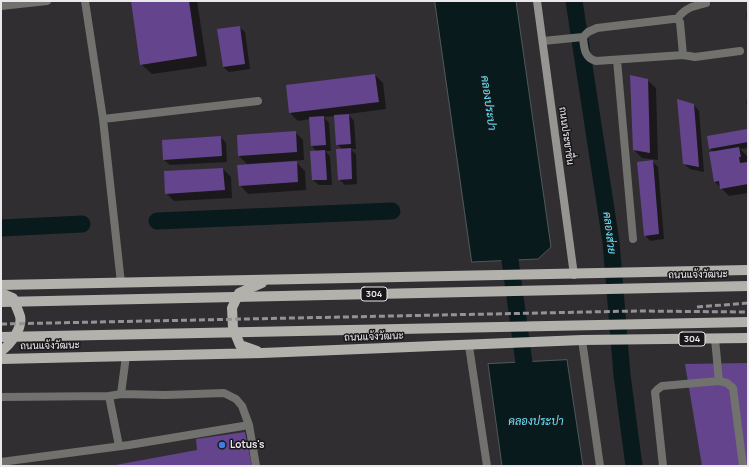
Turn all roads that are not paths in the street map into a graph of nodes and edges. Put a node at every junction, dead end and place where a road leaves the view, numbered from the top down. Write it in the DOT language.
graph roads {
  1 [pos="47,1"];
  2 [pos="85,1"];
  3 [pos="538,1"];
  4 [pos="706,3"];
  5 [pos="1,6"];
  6 [pos="677,19"];
  7 [pos="584,37"];
  8 [pos="546,41"];
  9 [pos="740,51"];
  10 [pos="683,55"];
  11 [pos="617,60"];
  12 [pos="258,101"];
  13 [pos="103,119"];
  14 [pos="633,239"];
  15 [pos="748,270"];
  16 [pos="574,275"];
  17 [pos="267,281"];
  18 [pos="121,283"];
  19 [pos="1,285"];
  20 [pos="748,286"];
  21 [pos="1,293"];
  22 [pos="1,302"];
  23 [pos="748,322"];
  24 [pos="1,337"];
  25 [pos="748,338"];
  26 [pos="715,339"];
  27 [pos="582,340"];
  28 [pos="469,346"];
  29 [pos="1,351"];
  30 [pos="262,354"];
  31 [pos="126,356"];
  32 [pos="1,359"];
  33 [pos="719,381"];
  34 [pos="121,394"];
  35 [pos="109,396"];
  36 [pos="1,397"];
  37 [pos="249,425"];
  38 [pos="119,446"];
  39 [pos="1,462"];
  40 [pos="256,466"];
  41 [pos="487,466"];
  42 [pos="600,466"];
  43 [pos="663,466"];
  44 [pos="743,466"];
  1 -- 5 [label="street"];
  2 -- 13 [label="street"];
  3 -- 8 [label="main road, ถนนประชาชื่น"];
  4 -- 6 [label="street"];
  6 -- 7 [label="street"];
  6 -- 10 [label="street"];
  7 -- 8 [label="street"];
  7 -- 11 [label="street"];
  8 -- 16 [label="main road, ถนนประชาชื่น"];
  9 -- 10 [label="street"];
  10 -- 11 [label="street"];
  11 -- 14 [label="street"];
  12 -- 13 [label="street"];
  13 -- 18 [label="street"];
  15 -- 16 [label="main road, ถนนแจ้งวัฒนะ / 304"];
  16 -- 17 [label="main road, ถนนแจ้งวัฒนะ / 304"];
  17 -- 18 [label="main road, ถนนแจ้งวัฒนะ / 304"];
  17 -- 30 [label="main road"];
  18 -- 19 [label="main road, ถนนแจ้งวัฒนะ / 304"];
  20 -- 22 [label="main road, ถนนแจ้งวัฒนะ / 304, bridge"];
  21 -- 29 [label="main road"];
  23 -- 24 [label="main road, ถนนแจ้งวัฒนะ / 304, bridge"];
  25 -- 26 [label="main road, ถนนแจ้งวัฒนะ / 304"];
  26 -- 27 [label="main road, ถนนแจ้งวัฒนะ / 304"];
  26 -- 33 [label="street"];
  27 -- 28 [label="main road, ถนนแจ้งวัฒนะ / 304"];
  27 -- 42 [label="street"];
  28 -- 30 [label="main road, ถนนแจ้งวัฒนะ / 304"];
  28 -- 41 [label="street"];
  30 -- 31 [label="main road, ถนนแจ้งวัฒนะ / 304"];
  31 -- 32 [label="main road, ถนนแจ้งวัฒนะ / 304"];
  31 -- 34 [label="street"];
  33 -- 43 [label="street"];
  33 -- 44 [label="street"];
  34 -- 35 [label="street"];
  34 -- 37 [label="street"];
  35 -- 36 [label="street"];
  35 -- 38 [label="street"];
  37 -- 38 [label="street"];
  37 -- 40 [label="street"];
  38 -- 39 [label="street"];
}
